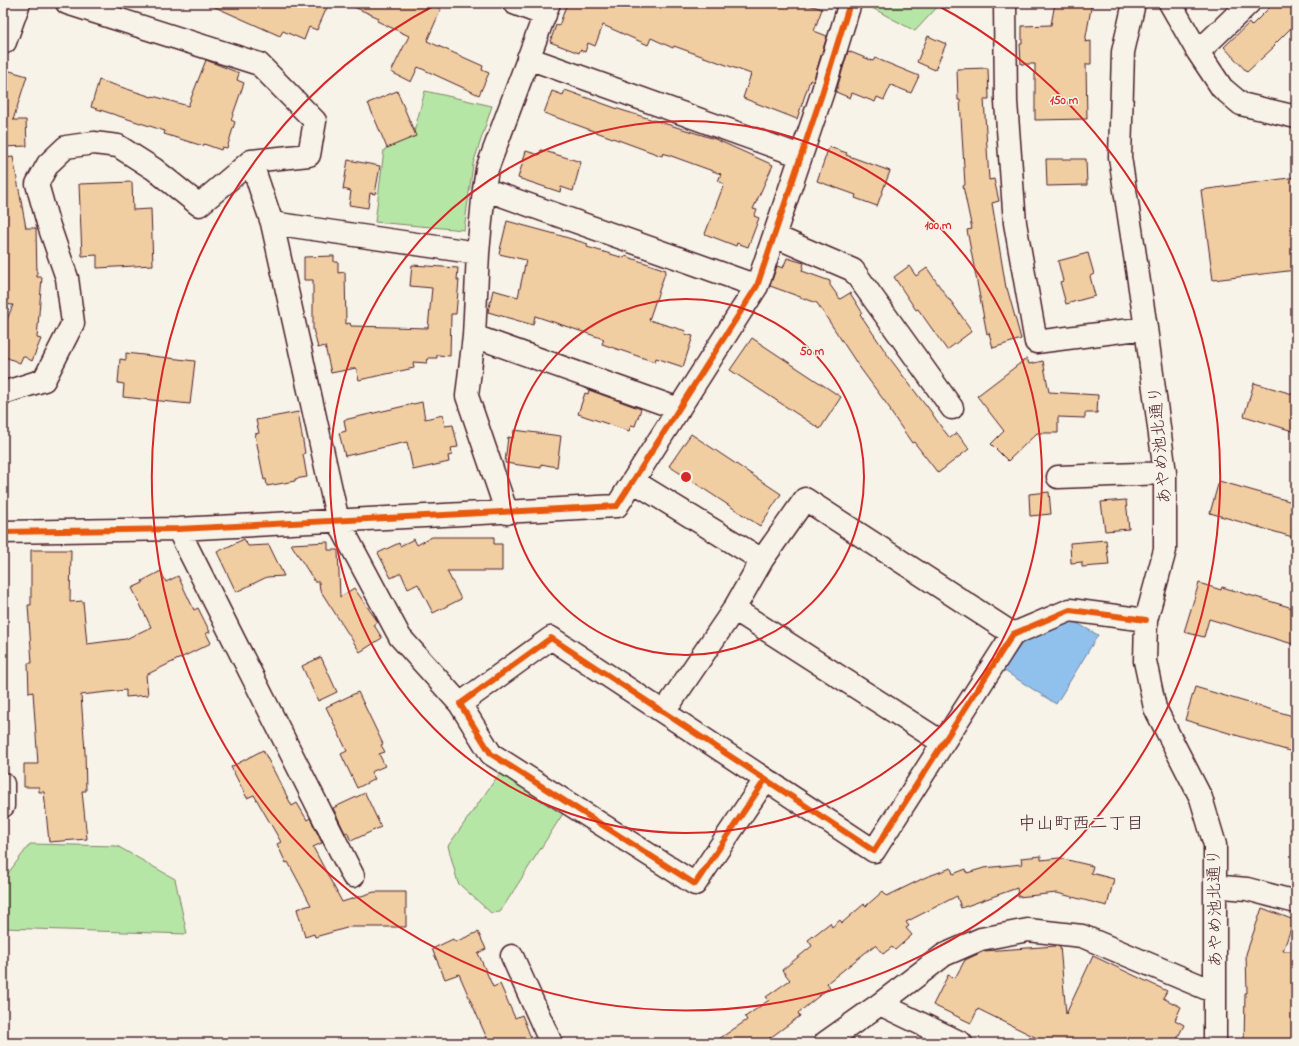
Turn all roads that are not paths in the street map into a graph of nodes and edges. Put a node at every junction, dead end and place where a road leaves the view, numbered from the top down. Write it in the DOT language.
graph roads {
  1 [pos="19,3"];
  2 [pos="67,3"];
  3 [pos="514,3"];
  4 [pos="850,3"];
  5 [pos="1005,3"];
  6 [pos="1134,3"];
  7 [pos="1170,3"];
  8 [pos="1249,3"];
  9 [pos="547,9"];
  10 [pos="3,41"];
  11 [pos="1198,52"];
  12 [pos="528,58"];
  13 [pos="1296,117"];
  14 [pos="801,156"];
  15 [pos="251,161"];
  16 [pos="484,189"];
  17 [pos="272,223"];
  18 [pos="774,236"];
  19 [pos="478,253"];
  20 [pos="757,286"];
  21 [pos="1146,328"];
  22 [pos="474,336"];
  23 [pos="3,393"];
  24 [pos="952,408"];
  25 [pos="679,409"];
  26 [pos="1165,474"];
  27 [pos="1058,477"];
  28 [pos="633,481"];
  29 [pos="507,513"];
  30 [pos="338,521"];
  31 [pos="178,529"];
  32 [pos="3,532"];
  33 [pos="762,560"];
  34 [pos="734,609"];
  35 [pos="1146,620"];
  36 [pos="1013,634"];
  37 [pos="460,704"];
  38 [pos="664,712"];
  39 [pos="943,744"];
  40 [pos="765,780"];
  41 [pos="3,784"];
  42 [pos="3,805"];
  43 [pos="353,876"];
  44 [pos="1223,887"];
  45 [pos="1296,902"];
  46 [pos="512,956"];
  47 [pos="1215,992"];
  48 [pos="880,1004"];
  49 [pos="551,1043"];
  50 [pos="825,1043"];
  51 [pos="961,1043"];
  52 [pos="1215,1043"];
  1 -- 10 [label="street"];
  2 -- 15 [label="street"];
  3 -- 9 [label="street"];
  4 -- 14 [label="street"];
  5 -- 21 [label="street"];
  6 -- 21 [label="street, あやめ池北通り"];
  7 -- 11 [label="street"];
  8 -- 11 [label="street"];
  9 -- 12 [label="street"];
  11 -- 13 [label="street"];
  12 -- 14 [label="street"];
  12 -- 16 [label="street"];
  14 -- 18 [label="street"];
  15 -- 17 [label="street"];
  15 -- 23 [label="street"];
  16 -- 19 [label="street"];
  16 -- 20 [label="street"];
  17 -- 19 [label="street"];
  17 -- 30 [label="street"];
  18 -- 20 [label="street"];
  18 -- 24 [label="street"];
  19 -- 22 [label="street"];
  20 -- 25 [label="street"];
  21 -- 26 [label="street, あやめ池北通り"];
  22 -- 25 [label="street"];
  22 -- 29 [label="street"];
  25 -- 28 [label="street"];
  26 -- 27 [label="street"];
  26 -- 35 [label="street, あやめ池北通り"];
  28 -- 29 [label="street"];
  28 -- 33 [label="street"];
  29 -- 30 [label="street"];
  30 -- 31 [label="street"];
  30 -- 37 [label="street"];
  31 -- 32 [label="street"];
  31 -- 43 [label="street"];
  33 -- 34 [label="street"];
  33 -- 36 [label="street"];
  34 -- 38 [label="street"];
  34 -- 39 [label="street"];
  35 -- 36 [label="street"];
  35 -- 47 [label="street, あやめ池北通り"];
  36 -- 39 [label="street"];
  37 -- 38 [label="street"];
  37 -- 40 [label="street"];
  38 -- 40 [label="street"];
  39 -- 40 [label="street"];
  41 -- 42 [label="street"];
  44 -- 45 [label="street"];
  46 -- 49 [label="street"];
  47 -- 48 [label="street"];
  47 -- 52 [label="street, あやめ池北通り"];
  48 -- 50 [label="street"];
  48 -- 51 [label="street"];
}
